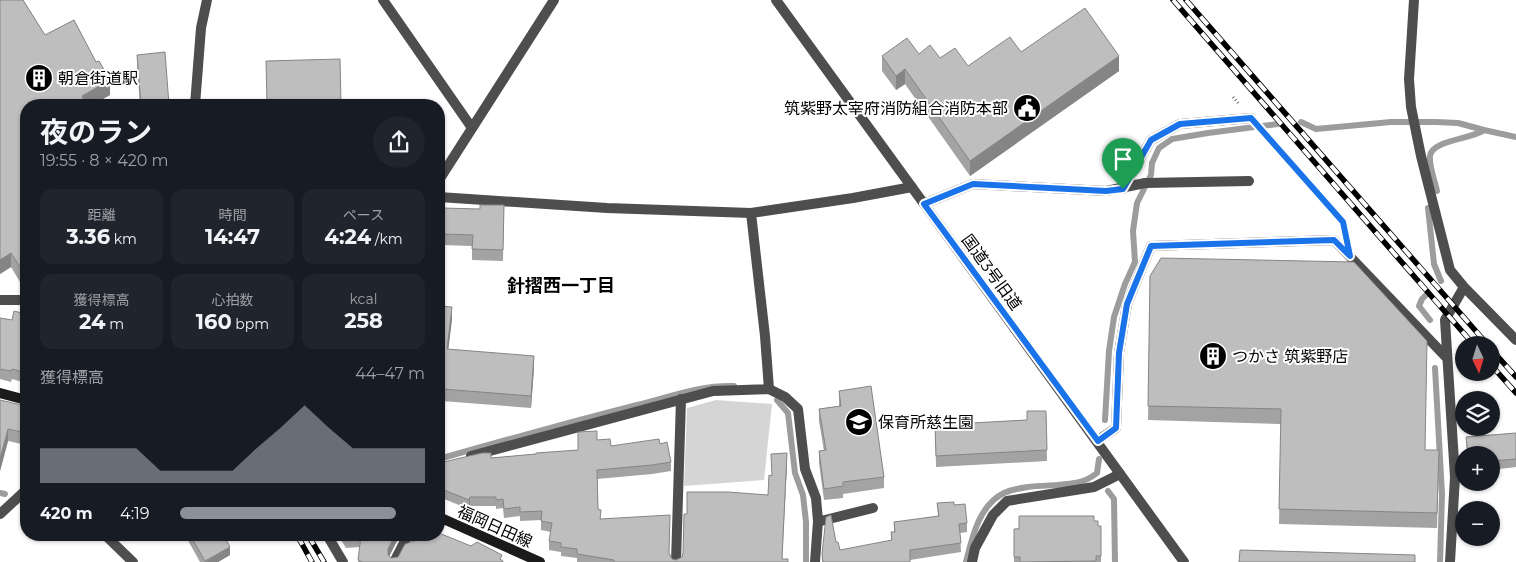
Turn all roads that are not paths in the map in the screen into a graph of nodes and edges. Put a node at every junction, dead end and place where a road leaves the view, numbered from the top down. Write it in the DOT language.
graph roads {
  1 [pos="207,0"];
  2 [pos="383,0"];
  3 [pos="554,0"];
  4 [pos="776,0"];
  5 [pos="1414,0"];
  6 [pos="195,99"];
  7 [pos="1251,118"];
  8 [pos="472,128"];
  9 [pos="445,171"];
  10 [pos="1248,181"];
  11 [pos="912,187"];
  12 [pos="1123,189"];
  13 [pos="445,197"];
  14 [pos="924,204"];
  15 [pos="751,213"];
  16 [pos="1464,288"];
  17 [pos="0,300"];
  18 [pos="20,300"];
  19 [pos="1516,340"];
  20 [pos="1447,358"];
  21 [pos="769,389"];
  22 [pos="0,393"];
  23 [pos="20,398"];
  24 [pos="681,399"];
  25 [pos="1098,441"];
  26 [pos="458,460"];
  27 [pos="1120,474"];
  28 [pos="20,496"];
  29 [pos="873,508"];
  30 [pos="0,514"];
  31 [pos="445,520"];
  32 [pos="818,521"];
  33 [pos="111,541"];
  34 [pos="331,541"];
  35 [pos="405,541"];
  36 [pos="133,562"];
  37 [pos="343,562"];
  38 [pos="394,562"];
  39 [pos="540,562"];
  40 [pos="676,562"];
  41 [pos="815,562"];
  42 [pos="972,562"];
  43 [pos="1184,562"];
  44 [pos="1450,562"];
  1 -- 6 [label="street"];
  2 -- 8 [label="street"];
  3 -- 8 [label="street"];
  4 -- 11 [label="street, 国道3号旧道"];
  5 -- 16 [label="street"];
  7 -- 12 [label="street"];
  8 -- 9 [label="street"];
  10 -- 12 [label="street"];
  11 -- 14 [label="street, 国道3号旧道"];
  11 -- 15 [label="street"];
  12 -- 14 [label="street"];
  13 -- 15 [label="street"];
  14 -- 25 [label="street, 国道3号旧道"];
  15 -- 21 [label="street"];
  16 -- 19 [label="street"];
  16 -- 20 [label="street"];
  17 -- 18 [label="street"];
  20 -- 25 [label="street"];
  20 -- 44 [label="street"];
  21 -- 24 [label="street"];
  21 -- 32 [label="street"];
  22 -- 23 [label="main road"];
  24 -- 26 [label="street"];
  24 -- 40 [label="street"];
  25 -- 27 [label="street, 国道3号旧道"];
  27 -- 42 [label="street"];
  27 -- 43 [label="street, 国道3号旧道"];
  28 -- 30 [label="street"];
  29 -- 32 [label="street"];
  31 -- 39 [label="main road, 福岡日田線"];
  32 -- 41 [label="street"];
  33 -- 36 [label="street"];
  34 -- 37 [label="street"];
  35 -- 38 [label="street"];
}
